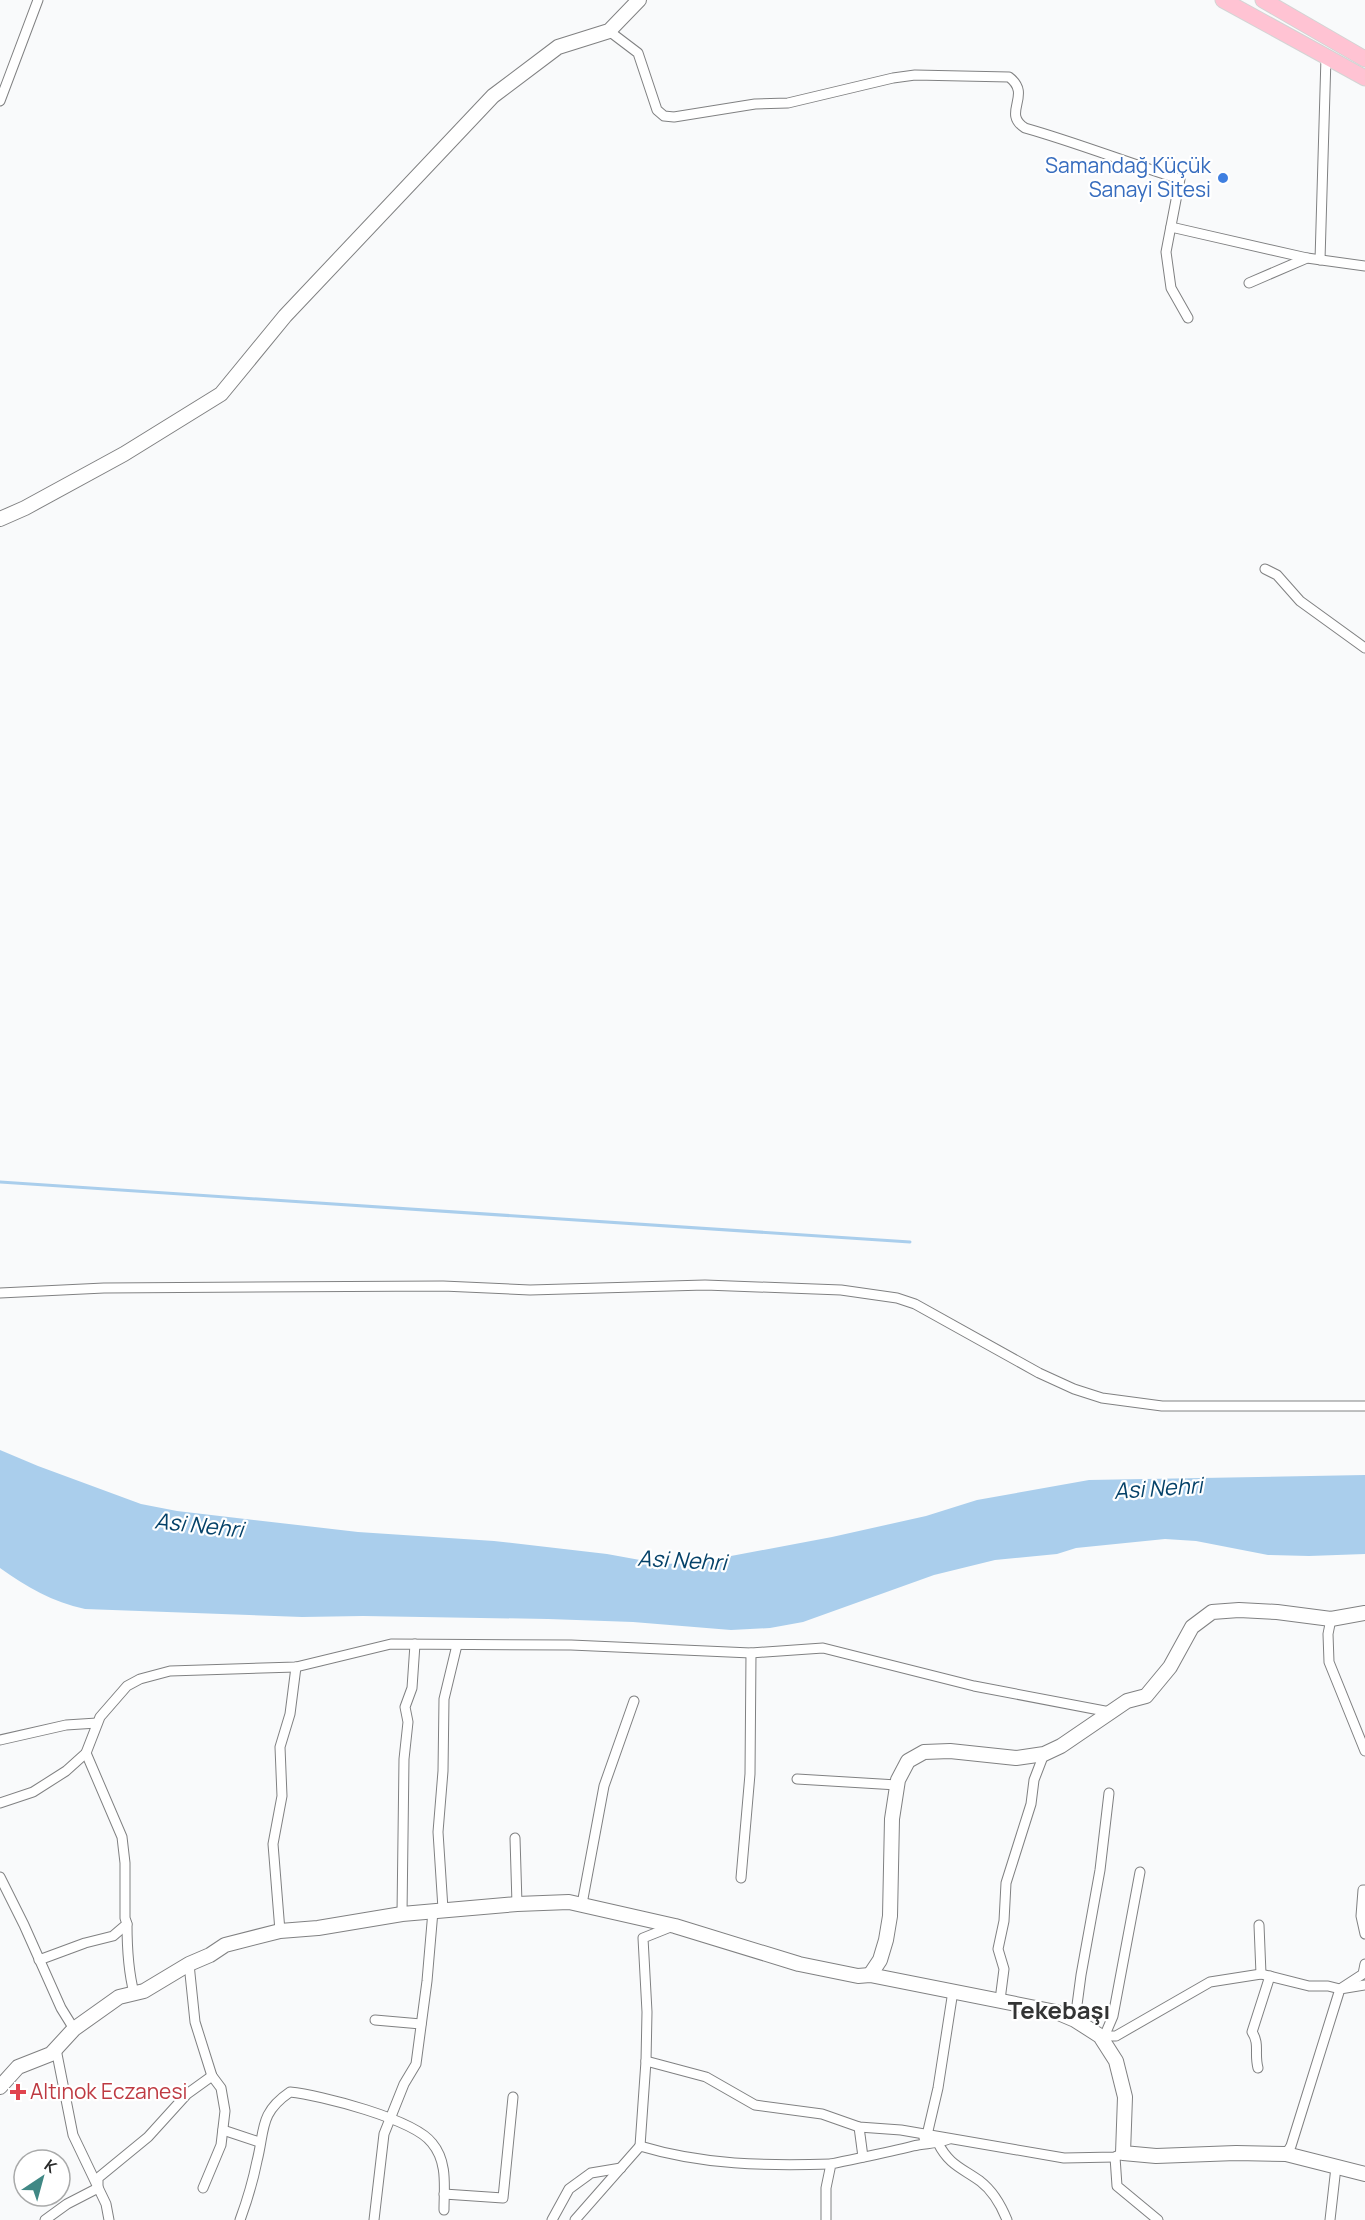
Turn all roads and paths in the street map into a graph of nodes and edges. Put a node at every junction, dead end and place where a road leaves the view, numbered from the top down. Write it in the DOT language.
graph roads {
  1 [pos="38,0"];
  2 [pos="639,0"];
  3 [pos="1223,0"];
  4 [pos="1263,0"];
  5 [pos="609,31"];
  6 [pos="1326,57"];
  7 [pos="1365,59"];
  8 [pos="1365,78"];
  9 [pos="0,101"];
  10 [pos="1171,227"];
  11 [pos="1306,258"];
  12 [pos="1320,260"];
  13 [pos="1365,266"];
  14 [pos="1249,283"];
  15 [pos="1188,318"];
  16 [pos="0,519"];
  17 [pos="1265,569"];
  18 [pos="1365,648"];
  19 [pos="0,1293"];
  20 [pos="1365,1406"];
  21 [pos="1365,1613"];
  22 [pos="1331,1619"];
  23 [pos="415,1644"];
  24 [pos="456,1645"];
  25 [pos="751,1653"];
  26 [pos="296,1667"];
  27 [pos="634,1701"];
  28 [pos="1110,1712"];
  29 [pos="97,1723"];
  30 [pos="0,1740"];
  31 [pos="1365,1750"];
  32 [pos="86,1752"];
  33 [pos="1044,1754"];
  34 [pos="797,1779"];
  35 [pos="897,1785"];
  36 [pos="1109,1793"];
  37 [pos="0,1803"];
  38 [pos="515,1838"];
  39 [pos="1140,1872"];
  40 [pos="0,1876"];
  41 [pos="741,1878"];
  42 [pos="1365,1890"];
  43 [pos="517,1904"];
  44 [pos="582,1904"];
  45 [pos="438,1910"];
  46 [pos="402,1914"];
  47 [pos="127,1924"];
  48 [pos="1259,1925"];
  49 [pos="675,1926"];
  50 [pos="279,1931"];
  51 [pos="1365,1934"];
  52 [pos="39,1960"];
  53 [pos="189,1964"];
  54 [pos="1364,1969"];
  55 [pos="870,1975"];
  56 [pos="1265,1975"];
  57 [pos="1365,1984"];
  58 [pos="1340,1989"];
  59 [pos="953,1991"];
  60 [pos="134,1993"];
  61 [pos="1000,2000"];
  62 [pos="375,2020"];
  63 [pos="1075,2020"];
  64 [pos="421,2024"];
  65 [pos="74,2029"];
  66 [pos="1102,2036"];
  67 [pos="56,2049"];
  68 [pos="646,2061"];
  69 [pos="1258,2068"];
  70 [pos="212,2076"];
  71 [pos="0,2088"];
  72 [pos="513,2097"];
  73 [pos="390,2119"];
  74 [pos="859,2127"];
  75 [pos="223,2130"];
  76 [pos="927,2135"];
  77 [pos="949,2139"];
  78 [pos="259,2142"];
  79 [pos="939,2144"];
  80 [pos="916,2145"];
  81 [pos="640,2146"];
  82 [pos="1286,2154"];
  83 [pos="1119,2155"];
  84 [pos="864,2157"];
  85 [pos="831,2164"];
  86 [pos="1336,2167"];
  87 [pos="621,2168"];
  88 [pos="1365,2174"];
  89 [pos="98,2188"];
  90 [pos="203,2188"];
  91 [pos="444,2194"];
  92 [pos="444,2210"];
  93 [pos="45,2220"];
  94 [pos="109,2220"];
  95 [pos="240,2220"];
  96 [pos="374,2220"];
  97 [pos="552,2220"];
  98 [pos="575,2220"];
  99 [pos="826,2220"];
  100 [pos="1007,2220"];
  101 [pos="1158,2220"];
  102 [pos="1330,2220"];
  1 -- 9 [label="street"];
  2 -- 5 [label="street"];
  3 -- 6 [label="main road"];
  4 -- 7 [label="main road"];
  5 -- 10 [label="street"];
  5 -- 16 [label="street"];
  6 -- 8 [label="main road"];
  6 -- 12 [label="street"];
  10 -- 11 [label="street"];
  10 -- 15 [label="street"];
  11 -- 12 [label="street"];
  11 -- 14 [label="street"];
  12 -- 13 [label="street"];
  17 -- 18 [label="street"];
  19 -- 20 [label="street"];
  21 -- 22 [label="street"];
  22 -- 28 [label="street"];
  22 -- 31 [label="street"];
  23 -- 24 [label="street"];
  23 -- 26 [label="street"];
  23 -- 46 [label="street"];
  24 -- 25 [label="street"];
  24 -- 45 [label="street"];
  25 -- 28 [label="street"];
  25 -- 41 [label="street"];
  26 -- 29 [label="street"];
  26 -- 50 [label="street"];
  27 -- 44 [label="street"];
  28 -- 33 [label="street"];
  29 -- 30 [label="street"];
  29 -- 32 [label="street"];
  32 -- 37 [label="street"];
  32 -- 47 [label="street"];
  33 -- 35 [label="street"];
  33 -- 61 [label="street"];
  34 -- 35 [label="street"];
  35 -- 55 [label="street"];
  36 -- 63 [label="street"];
  38 -- 43 [label="street"];
  39 -- 66 [label="street"];
  40 -- 52 [label="street"];
  42 -- 51 [label="street"];
  43 -- 44 [label="street"];
  43 -- 45 [label="street"];
  44 -- 49 [label="street"];
  45 -- 46 [label="street"];
  45 -- 64 [label="street"];
  46 -- 50 [label="street"];
  47 -- 52 [label="street"];
  47 -- 60 [label="street"];
  48 -- 56 [label="street"];
  49 -- 55 [label="street"];
  49 -- 68 [label="street"];
  50 -- 53 [label="street"];
  52 -- 65 [label="street"];
  53 -- 60 [label="street"];
  53 -- 70 [label="street"];
  54 -- 57 [label="street"];
  54 -- 58 [label="street"];
  55 -- 59 [label="street"];
  56 -- 58 [label="street"];
  56 -- 66 [label="street"];
  56 -- 69 [label="street"];
  57 -- 58 [label="street"];
  58 -- 82 [label="street"];
  59 -- 61 [label="street"];
  59 -- 76 [label="street"];
  60 -- 65 [label="street"];
  61 -- 63 [label="street"];
  62 -- 64 [label="street"];
  63 -- 66 [label="street"];
  64 -- 73 [label="street"];
  65 -- 67 [label="street"];
  66 -- 83 [label="street"];
  67 -- 71 [label="street"];
  67 -- 89 [label="street"];
  68 -- 74 [label="street"];
  68 -- 81 [label="street"];
  70 -- 75 [label="street"];
  70 -- 89 [label="street"];
  72 -- 91 [label="street"];
  73 -- 78 [label="street"];
  73 -- 91 [label="street"];
  73 -- 96 [label="street"];
  74 -- 76 [label="street"];
  74 -- 84 [label="street"];
  75 -- 78 [label="street"];
  75 -- 90 [label="street"];
  76 -- 77 [label="street"];
  76 -- 80 [label="street"];
  77 -- 79 [label="street"];
  77 -- 83 [label="street"];
  78 -- 95 [label="street"];
  79 -- 80 [label="street"];
  79 -- 100 [label="street"];
  80 -- 84 [label="street"];
  81 -- 85 [label="street"];
  81 -- 87 [label="street"];
  82 -- 83 [label="street"];
  82 -- 86 [label="street"];
  83 -- 101 [label="street"];
  84 -- 85 [label="street"];
  85 -- 99 [label="street"];
  86 -- 88 [label="street"];
  86 -- 102 [label="street"];
  87 -- 97 [label="street"];
  87 -- 98 [label="street"];
  89 -- 93 [label="street"];
  89 -- 94 [label="street"];
  91 -- 92 [label="street"];
}
